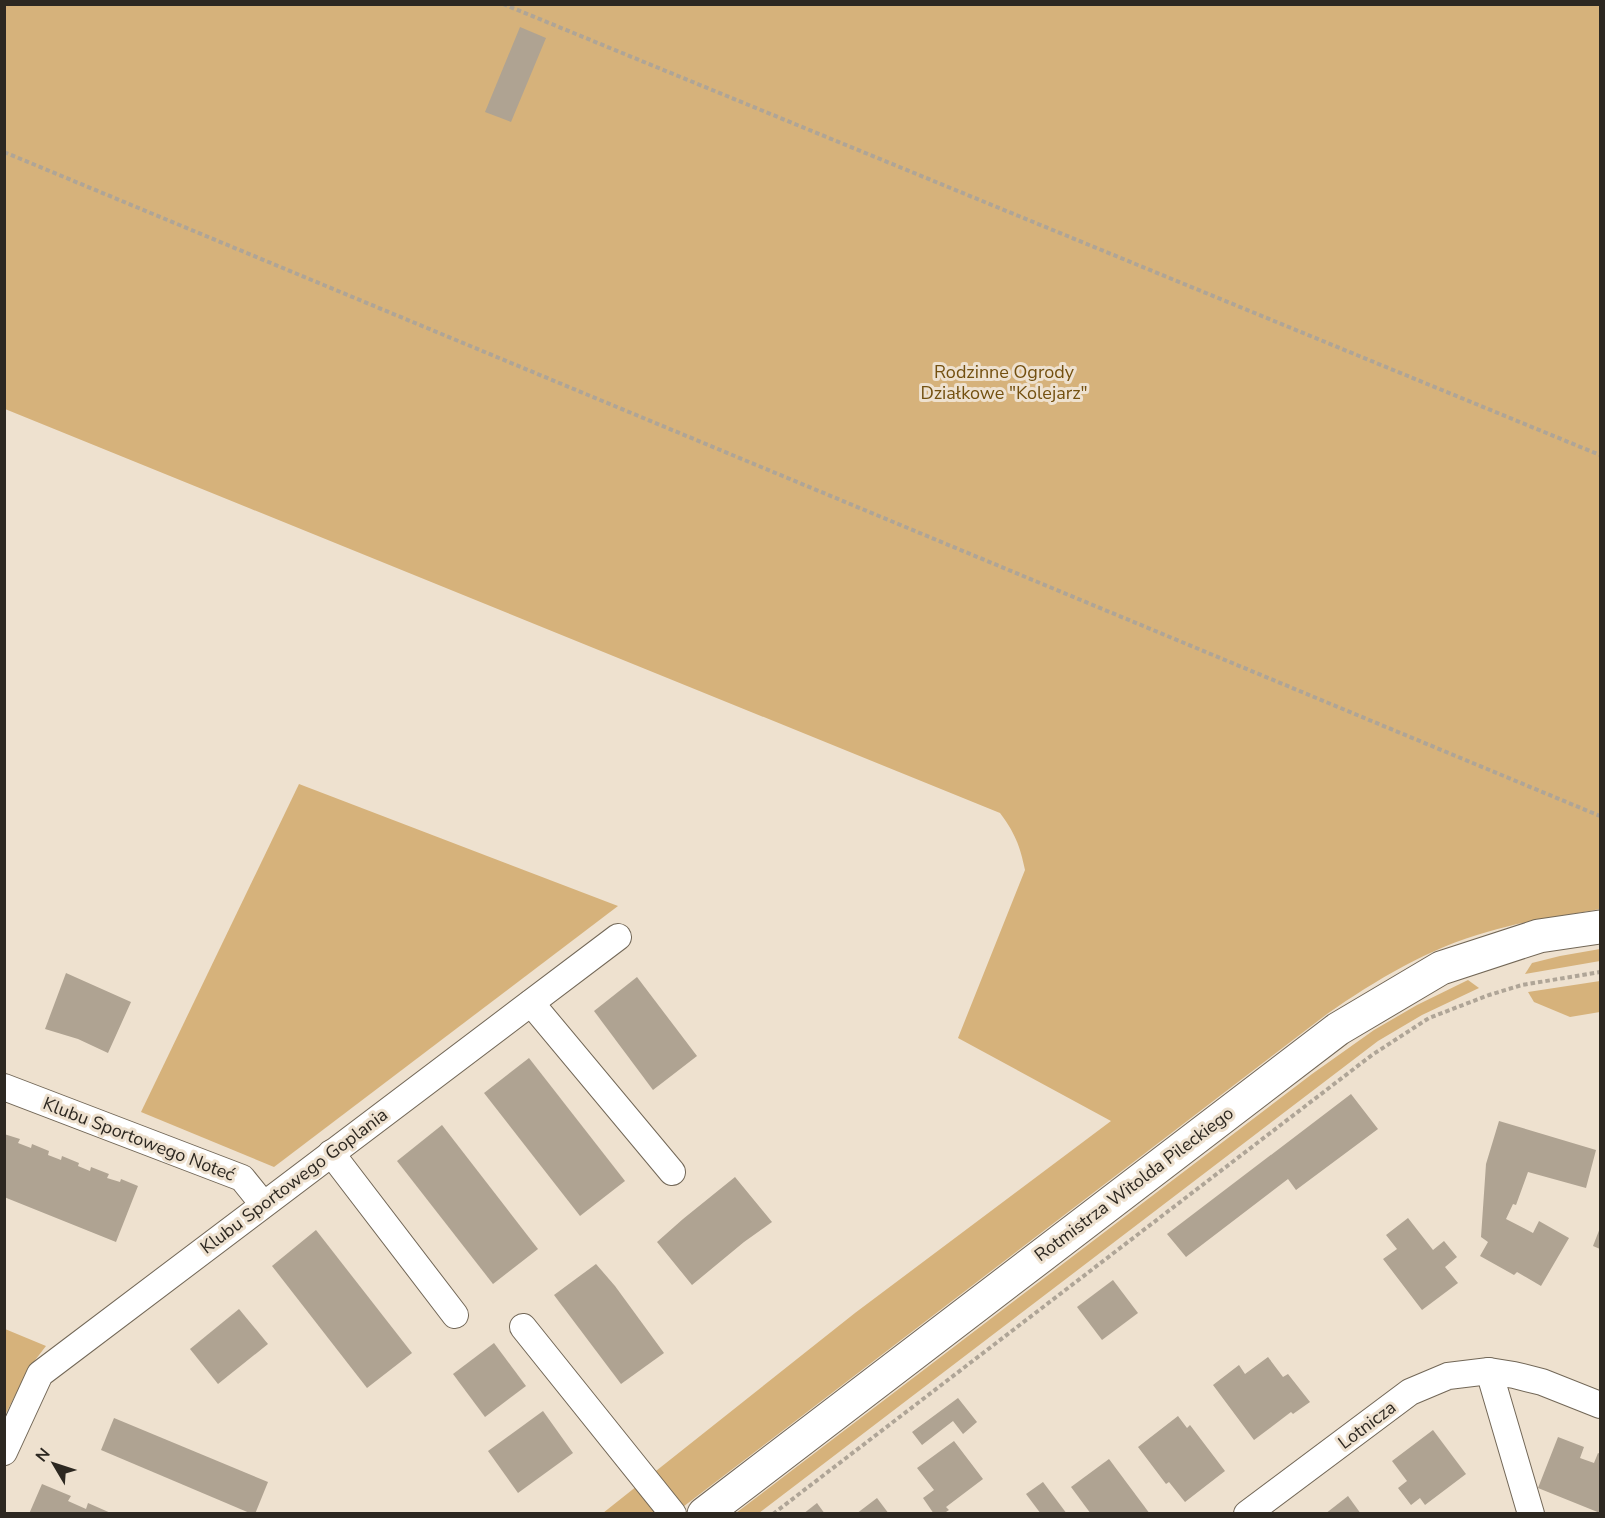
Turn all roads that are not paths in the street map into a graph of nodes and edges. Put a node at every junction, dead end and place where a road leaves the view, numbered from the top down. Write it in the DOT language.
graph roads {
  1 [pos="1600,927"];
  2 [pos="618,937"];
  3 [pos="531,1003"];
  4 [pos="4,1087"];
  5 [pos="331,1153"];
  6 [pos="672,1172"];
  7 [pos="263,1204"];
  8 [pos="455,1315"];
  9 [pos="523,1327"];
  10 [pos="1489,1371"];
  11 [pos="1600,1405"];
  12 [pos="4,1452"];
  13 [pos="1256,1511"];
  14 [pos="674,1514"];
  15 [pos="704,1514"];
  16 [pos="1531,1514"];
  1 -- 15 [label="street, Rotmistrza Witolda Pileckiego"];
  2 -- 3 [label="street, Klubu Sportowego Goplania"];
  3 -- 5 [label="street, Klubu Sportowego Goplania"];
  3 -- 6 [label="street"];
  4 -- 7 [label="street, Klubu Sportowego Noteć"];
  5 -- 7 [label="street, Klubu Sportowego Goplania"];
  5 -- 8 [label="street"];
  7 -- 12 [label="street, Klubu Sportowego Goplania"];
  9 -- 14 [label="street"];
  10 -- 11 [label="street, Lotnicza"];
  10 -- 13 [label="street, Lotnicza"];
  10 -- 16 [label="street"];
}
